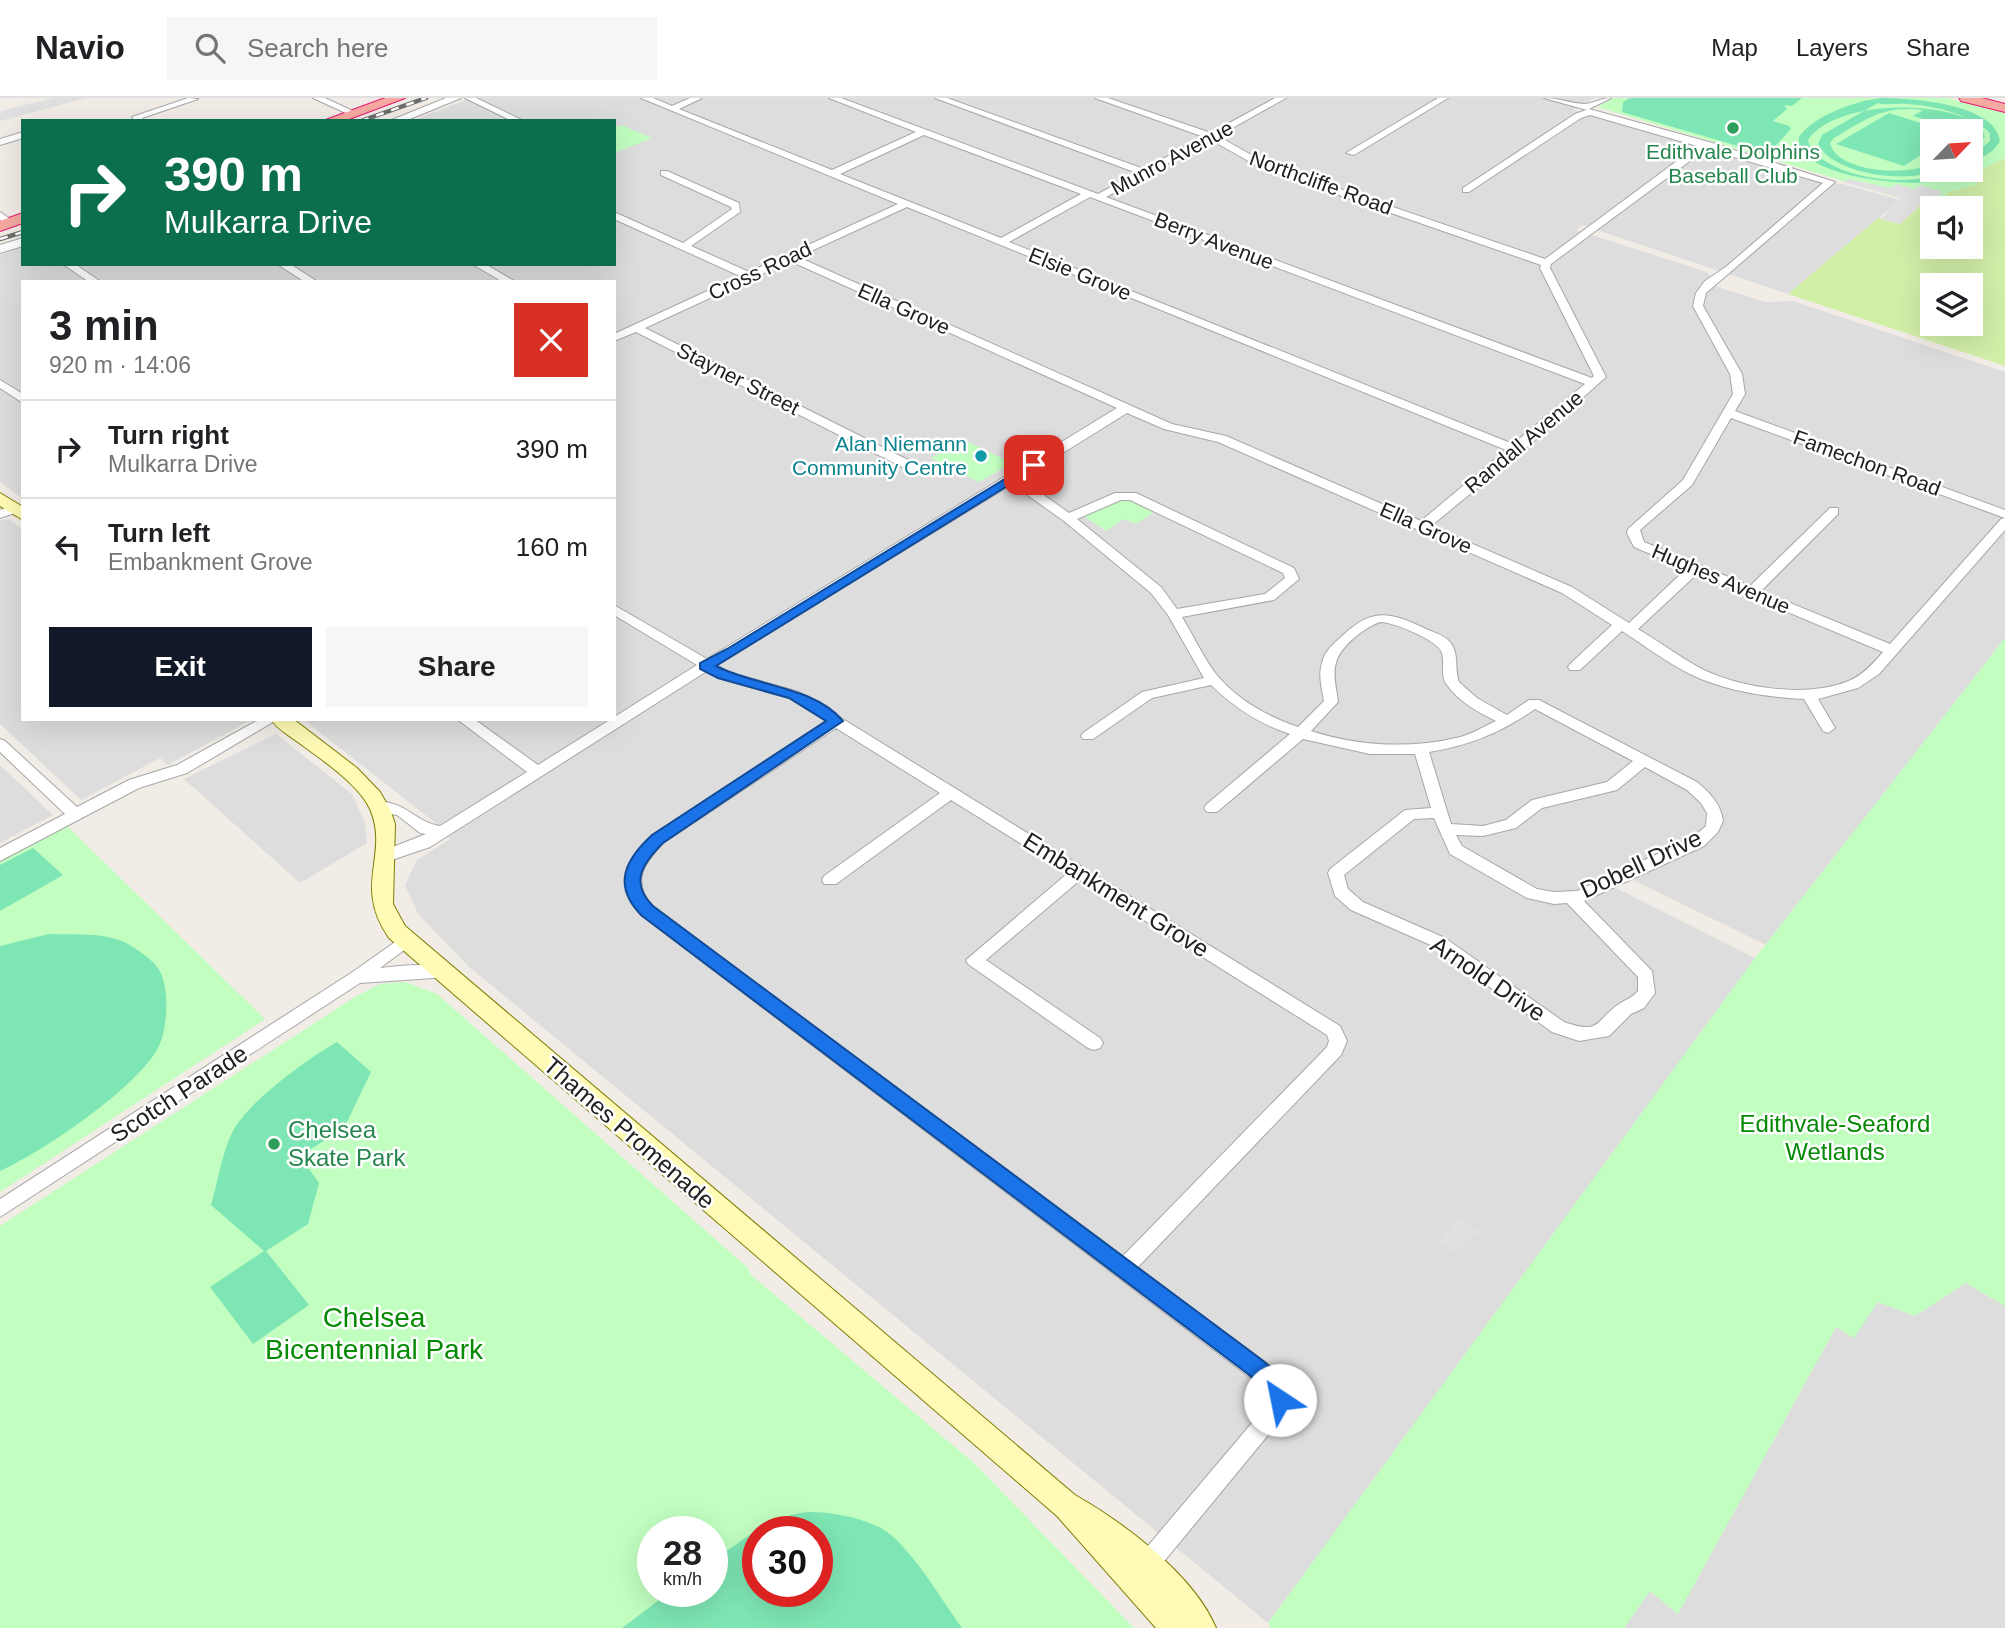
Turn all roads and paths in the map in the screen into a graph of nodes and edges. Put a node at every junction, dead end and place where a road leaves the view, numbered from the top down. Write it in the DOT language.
graph roads {
  1 [pos="317,98"];
  2 [pos="398,98"];
  3 [pos="456,98"];
  4 [pos="469,98"];
  5 [pos="645,98"];
  6 [pos="698,98"];
  7 [pos="833,98"];
  8 [pos="939,98"];
  9 [pos="1099,98"];
  10 [pos="1282,98"];
  11 [pos="1444,98"];
  12 [pos="1548,98"];
  13 [pos="1606,98"];
  14 [pos="1966,98"];
  15 [pos="194,99"];
  16 [pos="2005,108"];
  17 [pos="671,109"];
  18 [pos="1588,110"];
  19 [pos="353,113"];
  20 [pos="138,119"];
  21 [pos="336,119"];
  22 [pos="405,119"];
  23 [pos="516,119"];
  24 [pos="923,132"];
  25 [pos="21,136"];
  26 [pos="1210,136"];
  27 [pos="0,142"];
  28 [pos="1706,144"];
  29 [pos="1352,153"];
  30 [pos="1144,172"];
  31 [pos="664,173"];
  32 [pos="832,174"];
  33 [pos="1466,190"];
  34 [pos="1094,196"];
  35 [pos="905,204"];
  36 [pos="616,216"];
  37 [pos="1001,242"];
  38 [pos="21,243"];
  39 [pos="683,247"];
  40 [pos="0,249"];
  41 [pos="789,257"];
  42 [pos="1546,263"];
  43 [pos="71,266"];
  44 [pos="285,266"];
  45 [pos="481,266"];
  46 [pos="748,276"];
  47 [pos="93,280"];
  48 [pos="310,280"];
  49 [pos="507,280"];
  50 [pos="637,328"];
  51 [pos="616,336"];
  52 [pos="0,383"];
  53 [pos="1594,383"];
  54 [pos="21,399"];
  55 [pos="1126,408"];
  56 [pos="1730,413"];
  57 [pos="1516,450"];
  58 [pos="914,468"];
  59 [pos="1009,480"];
  60 [pos="1835,511"];
  61 [pos="2005,514"];
  62 [pos="1068,518"];
  63 [pos="2005,522"];
  64 [pos="1422,527"];
  65 [pos="1694,569"];
  66 [pos="1752,592"];
  67 [pos="616,610"];
  68 [pos="1174,614"];
  69 [pos="1625,627"];
  70 [pos="1891,650"];
  71 [pos="707,667"];
  72 [pos="1575,667"];
  73 [pos="1214,680"];
  74 [pos="1808,694"];
  75 [pos="267,721"];
  76 [pos="283,721"];
  77 [pos="467,721"];
  78 [pos="836,721"];
  79 [pos="1508,721"];
  80 [pos="1828,727"];
  81 [pos="1301,733"];
  82 [pos="1088,736"];
  83 [pos="0,744"];
  84 [pos="1421,749"];
  85 [pos="1644,760"];
  86 [pos="537,772"];
  87 [pos="951,792"];
  88 [pos="379,807"];
  89 [pos="1212,808"];
  90 [pos="75,814"];
  91 [pos="1442,821"];
  92 [pos="441,831"];
  93 [pos="386,852"];
  94 [pos="0,855"];
  95 [pos="1079,872"];
  96 [pos="830,880"];
  97 [pos="1571,897"];
  98 [pos="408,943"];
  99 [pos="442,973"];
  100 [pos="357,977"];
  101 [pos="1094,1042"];
  102 [pos="0,1209"];
  103 [pos="1124,1268"];
  104 [pos="1140,1572"];
  105 [pos="1176,1628"];
  106 [pos="1201,1628"];
  1 -- 19 [label="street"];
  2 -- 19 [label="highway"];
  3 -- 22 [label="street"];
  4 -- 23 [label="street"];
  5 -- 17 [label="street, Elsie Grove"];
  6 -- 17 [label="street"];
  7 -- 24 [label="street, Berry Avenue"];
  8 -- 30 [label="street"];
  9 -- 26 [label="street, Northcliffe Road"];
  10 -- 26 [label="street, Munro Avenue"];
  11 -- 29 [label="street"];
  12 -- 18 [label="street"];
  13 -- 18 [label="street"];
  14 -- 16 [label="highway"];
  15 -- 20 [label="street"];
  17 -- 32 [label="street, Elsie Grove"];
  18 -- 28 [label="street"];
  18 -- 33 [label="street"];
  19 -- 21 [label="highway"];
  24 -- 32 [label="street"];
  24 -- 34 [label="street, Berry Avenue"];
  25 -- 27 [label="street"];
  26 -- 30 [label="street, Munro Avenue"];
  26 -- 42 [label="street, Northcliffe Road"];
  28 -- 42 [label="street"];
  28 -- 56 [label="street, Hughes Avenue"];
  30 -- 34 [label="street, Munro Avenue"];
  31 -- 39 [label="street"];
  32 -- 35 [label="street, Elsie Grove"];
  34 -- 37 [label="street, Munro Avenue"];
  34 -- 53 [label="street, Berry Avenue"];
  35 -- 37 [label="street, Elsie Grove"];
  35 -- 41 [label="street, Cross Road"];
  36 -- 39 [label="street"];
  37 -- 57 [label="street, Elsie Grove"];
  38 -- 40 [label="street"];
  39 -- 46 [label="street"];
  41 -- 46 [label="street, Cross Road"];
  41 -- 55 [label="street, Ella Grove"];
  42 -- 53 [label="street, Randall Avenue"];
  43 -- 47 [label="street"];
  44 -- 48 [label="street"];
  45 -- 49 [label="street"];
  46 -- 50 [label="street, Cross Road"];
  50 -- 51 [label="street, Cross Road"];
  50 -- 58 [label="street, Stayner Street"];
  52 -- 54 [label="street"];
  53 -- 57 [label="street, Randall Avenue"];
  55 -- 59 [label="street"];
  55 -- 64 [label="street, Ella Grove"];
  56 -- 61 [label="street, Famechon Road"];
  56 -- 65 [label="street, Hughes Avenue"];
  57 -- 64 [label="street, Randall Avenue"];
  59 -- 62 [label="street"];
  59 -- 71 [label="street"];
  60 -- 66 [label="street"];
  62 -- 68 [label="street"];
  62 -- 68 [label="street"];
  63 -- 70 [label="street, Ella Grove"];
  64 -- 69 [label="street, Ella Grove"];
  65 -- 66 [label="street, Hughes Avenue"];
  65 -- 69 [label="street"];
  66 -- 70 [label="street, Hughes Avenue"];
  67 -- 71 [label="street, Embankment Grove"];
  68 -- 73 [label="street"];
  69 -- 72 [label="street"];
  69 -- 74 [label="street, Ella Grove"];
  70 -- 74 [label="street, Ella Grove"];
  71 -- 78 [label="street, Embankment Grove"];
  71 -- 86 [label="street"];
  73 -- 81 [label="street"];
  73 -- 82 [label="street"];
  74 -- 80 [label="street"];
  75 -- 90 [label="street"];
  76 -- 88 [label="main road, Thames Promenade"];
  77 -- 86 [label="street"];
  78 -- 87 [label="street, Embankment Grove"];
  78 -- 103 [label="street"];
  79 -- 81 [label="street"];
  79 -- 84 [label="street"];
  79 -- 85 [label="street, Dobell Drive"];
  81 -- 84 [label="street"];
  81 -- 89 [label="street"];
  83 -- 90 [label="street"];
  84 -- 91 [label="street, Dobell Drive"];
  85 -- 91 [label="street"];
  85 -- 97 [label="street, Dobell Drive"];
  86 -- 92 [label="street"];
  87 -- 95 [label="street, Embankment Grove"];
  87 -- 96 [label="street"];
  88 -- 92 [label="street"];
  88 -- 93 [label="main road, Thames Promenade"];
  90 -- 94 [label="street"];
  91 -- 97 [label="street, Dobell Drive"];
  91 -- 97 [label="street, Arnold Drive"];
  92 -- 93 [label="street"];
  93 -- 98 [label="main road, Thames Promenade"];
  95 -- 101 [label="street"];
  95 -- 103 [label="street, Embankment Grove"];
  98 -- 99 [label="main road, Thames Promenade"];
  98 -- 100 [label="street, Scotch Parade"];
  99 -- 100 [label="street"];
  99 -- 104 [label="main road, Thames Promenade"];
  100 -- 102 [label="street, Scotch Parade"];
  103 -- 104 [label="street"];
  104 -- 105 [label="main road, Thames Promenade"];
  104 -- 106 [label="main road, Thames Promenade"];
}
